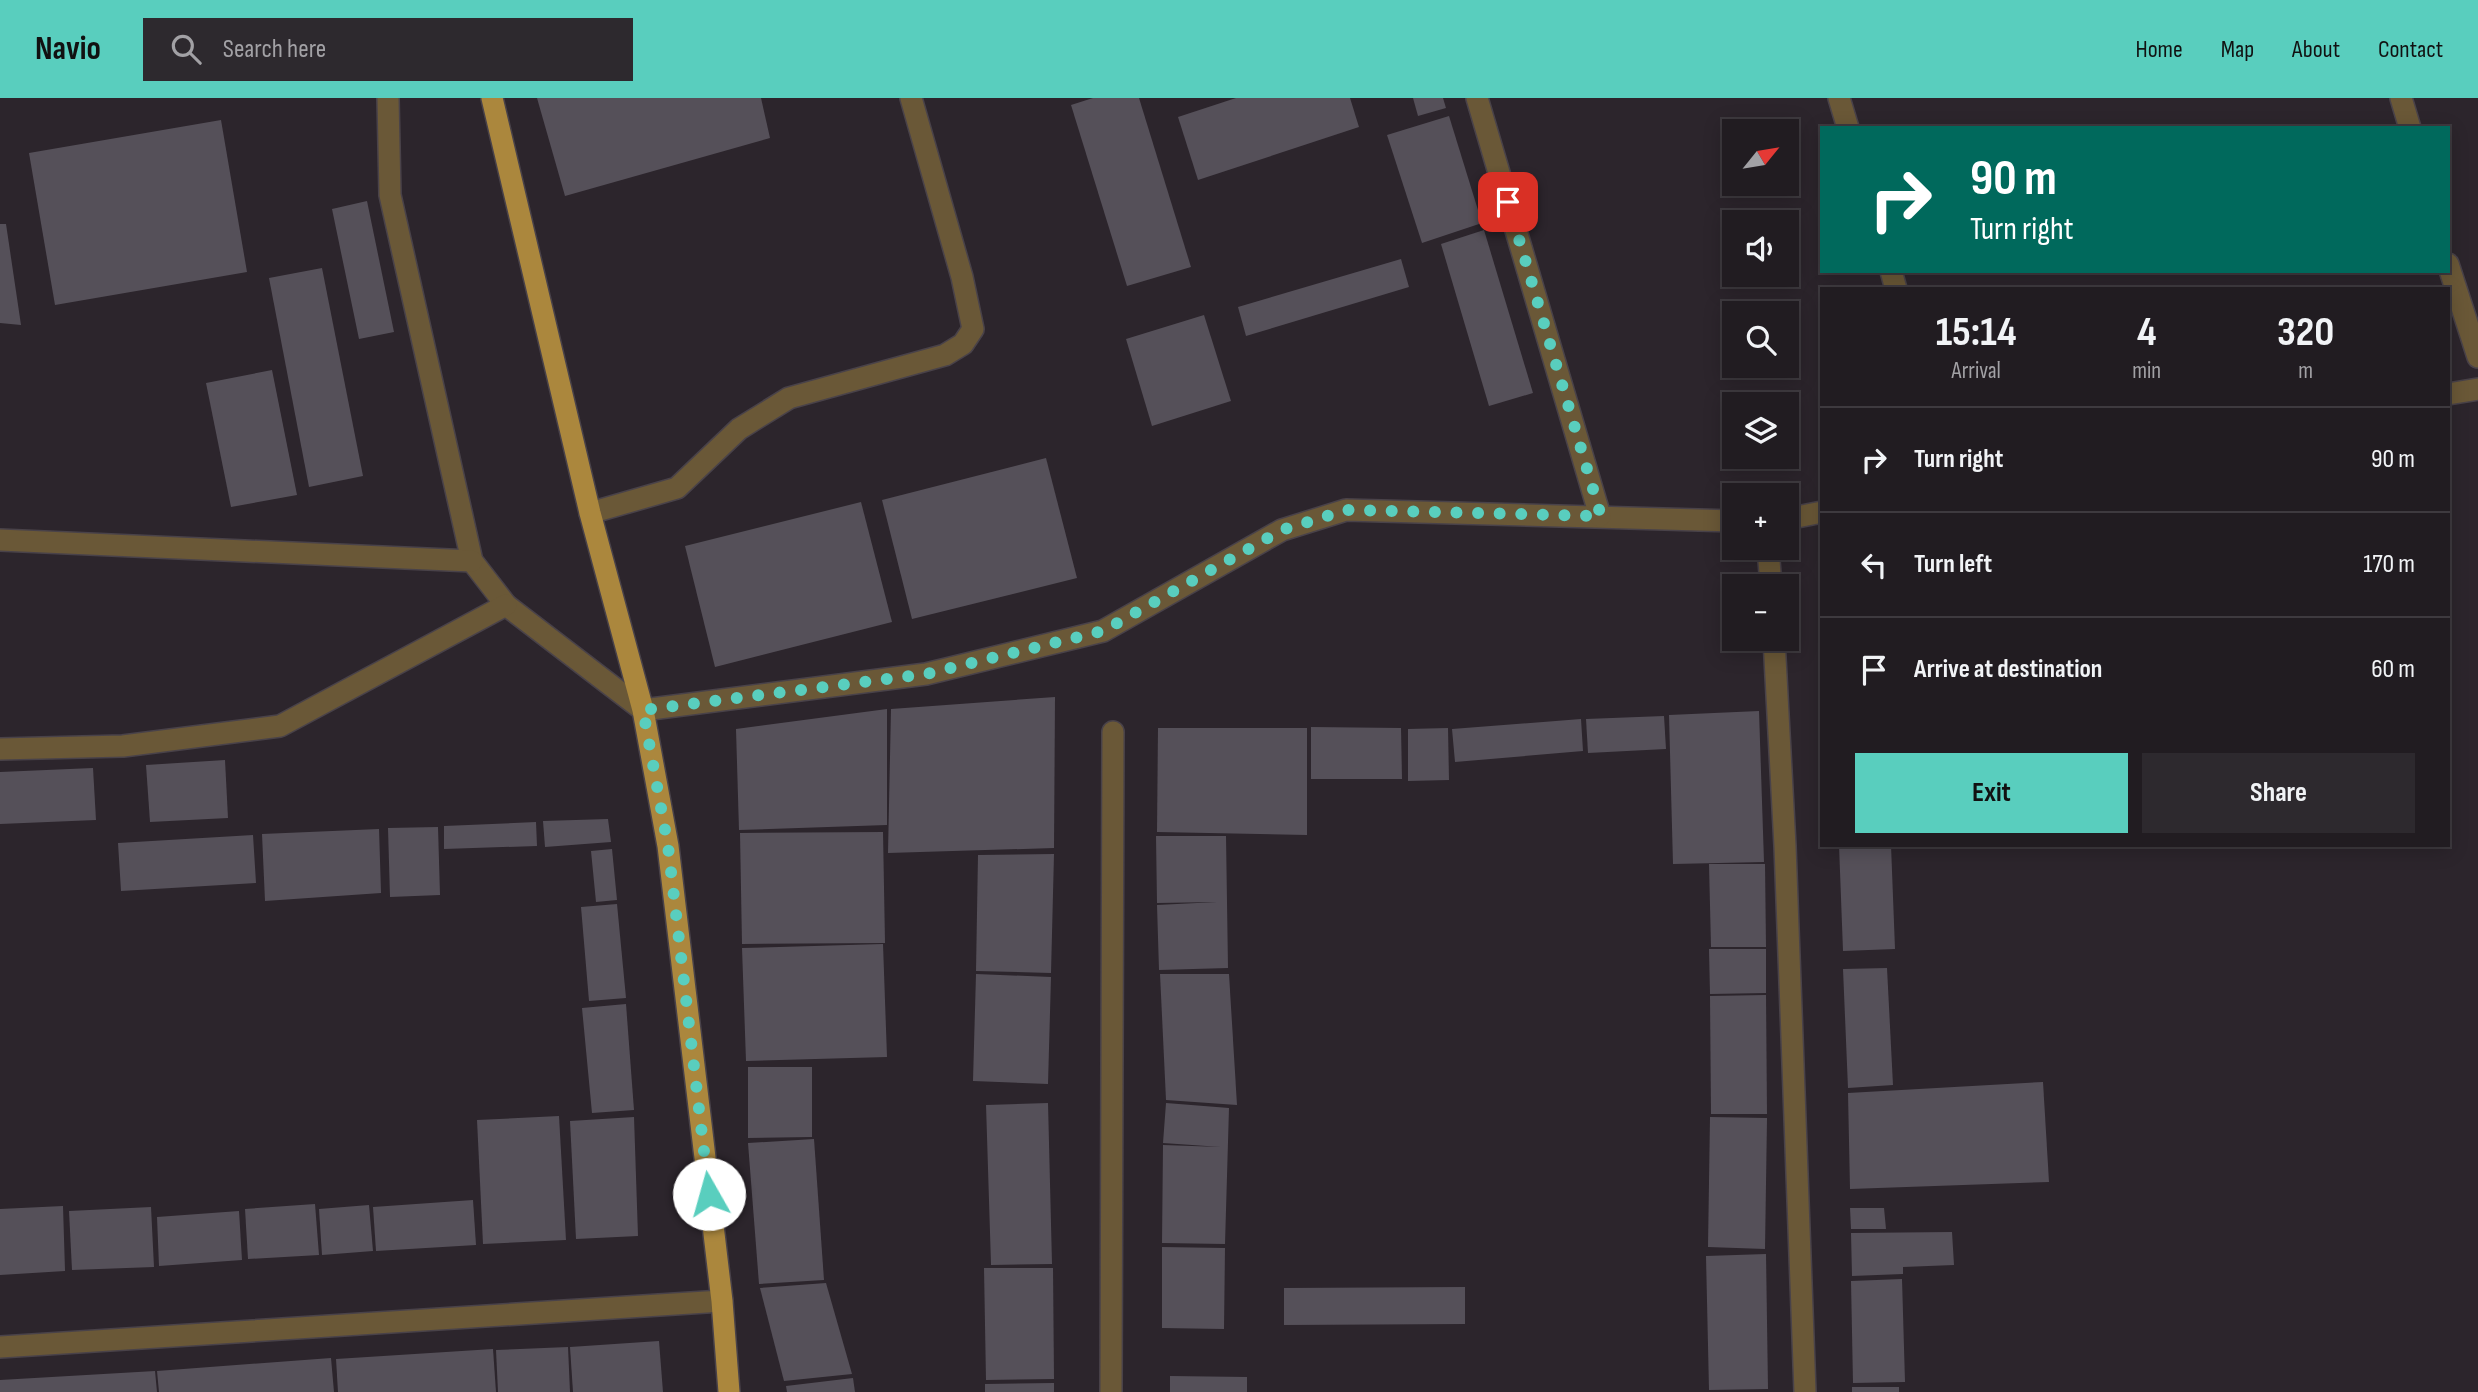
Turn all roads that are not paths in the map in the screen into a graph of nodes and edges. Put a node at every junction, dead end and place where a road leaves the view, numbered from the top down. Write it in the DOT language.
graph roads {
  1 [pos="388,98"];
  2 [pos="492,98"];
  3 [pos="911,98"];
  4 [pos="1478,98"];
  5 [pos="1839,98"];
  6 [pos="2401,98"];
  7 [pos="1847,126"];
  8 [pos="2409,126"];
  9 [pos="2450,270"];
  10 [pos="2478,358"];
  11 [pos="2478,389"];
  12 [pos="2450,394"];
  13 [pos="1820,512"];
  14 [pos="590,513"];
  15 [pos="1601,516"];
  16 [pos="1799,517"];
  17 [pos="1722,521"];
  18 [pos="0,540"];
  19 [pos="472,561"];
  20 [pos="506,605"];
  21 [pos="1775,651"];
  22 [pos="643,710"];
  23 [pos="1113,732"];
  24 [pos="0,749"];
  25 [pos="722,1301"];
  26 [pos="0,1347"];
  27 [pos="729,1392"];
  28 [pos="1111,1392"];
  29 [pos="1805,1392"];
  1 -- 19 [label="street"];
  2 -- 14 [label="main road"];
  3 -- 14 [label="street"];
  4 -- 15 [label="street"];
  5 -- 7 [label="street"];
  6 -- 8 [label="street"];
  9 -- 10 [label="street"];
  11 -- 12 [label="street"];
  13 -- 16 [label="street"];
  14 -- 22 [label="main road"];
  15 -- 17 [label="street"];
  15 -- 22 [label="street"];
  18 -- 19 [label="street"];
  19 -- 20 [label="street"];
  20 -- 22 [label="street"];
  20 -- 24 [label="street"];
  21 -- 29 [label="street"];
  22 -- 25 [label="main road"];
  23 -- 28 [label="street"];
  25 -- 26 [label="street"];
  25 -- 27 [label="main road"];
}
